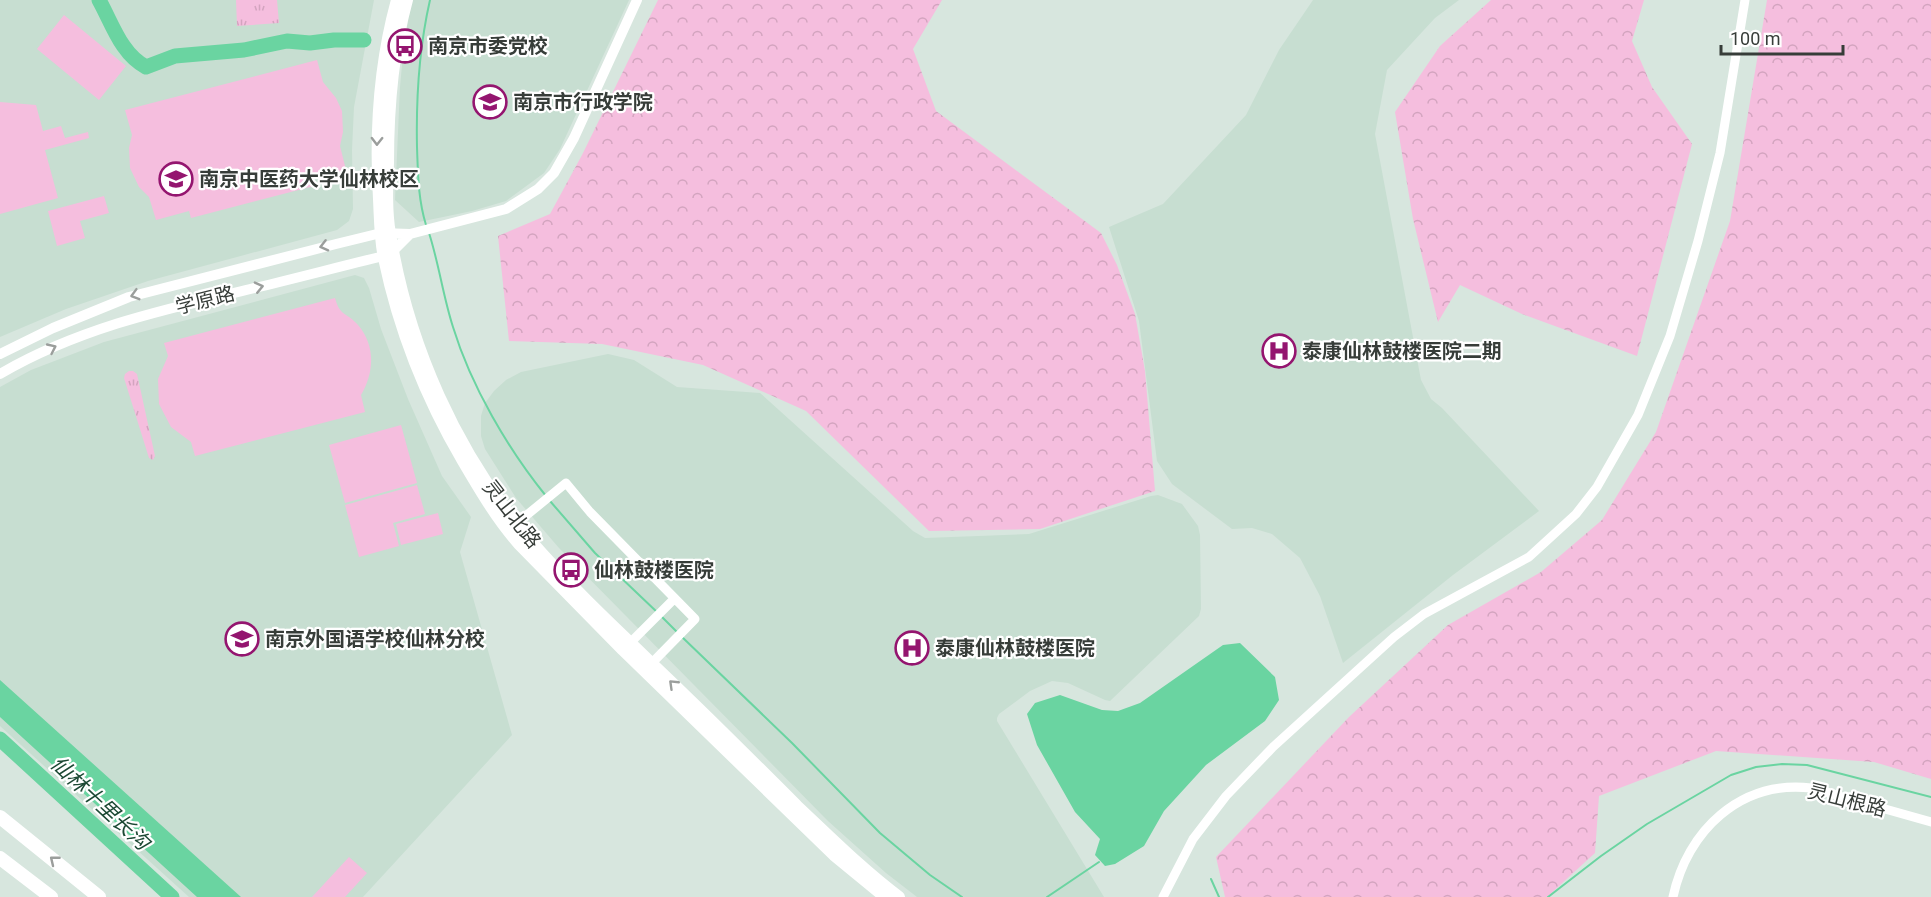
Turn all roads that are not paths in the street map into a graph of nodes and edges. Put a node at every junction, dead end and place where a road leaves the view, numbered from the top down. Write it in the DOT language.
graph roads {
  1 [pos="397,0"];
  2 [pos="407,0"];
  3 [pos="637,0"];
  4 [pos="1745,0"];
  5 [pos="385,233"];
  6 [pos="411,234"];
  7 [pos="389,253"];
  8 [pos="0,354"];
  9 [pos="0,374"];
  10 [pos="516,520"];
  11 [pos="674,598"];
  12 [pos="627,646"];
  13 [pos="648,667"];
  14 [pos="0,817"];
  15 [pos="1931,822"];
  16 [pos="0,858"];
  17 [pos="51,897"];
  18 [pos="99,897"];
  19 [pos="885,897"];
  20 [pos="899,897"];
  21 [pos="1163,897"];
  22 [pos="1673,897"];
  1 -- 5 [label="main road, 灵山北路, one-way"];
  2 -- 5 [label="main road, 灵山北路"];
  3 -- 6 [label="street, 学原路"];
  4 -- 21 [label="street"];
  5 -- 6 [label="street, 学原路"];
  5 -- 7 [label="main road, 灵山北路"];
  5 -- 8 [label="street, 学原路, one-way"];
  6 -- 7 [label="street, 学原路"];
  9 -- 7 [label="street, 学原路, one-way"];
  7 -- 10 [label="main road, 灵山北路"];
  7 -- 12 [label="main road, 灵山北路"];
  10 -- 11 [label="street"];
  10 -- 12 [label="main road, 灵山北路"];
  11 -- 12 [label="street"];
  11 -- 13 [label="street"];
  12 -- 13 [label="main road, 灵山北路"];
  13 -- 19 [label="main road, 灵山北路"];
  20 -- 13 [label="main road, 灵山北路, one-way"];
  18 -- 14 [label="main road, one-way"];
  15 -- 22 [label="street, 灵山根路"];
  16 -- 17 [label="main road"];
}
